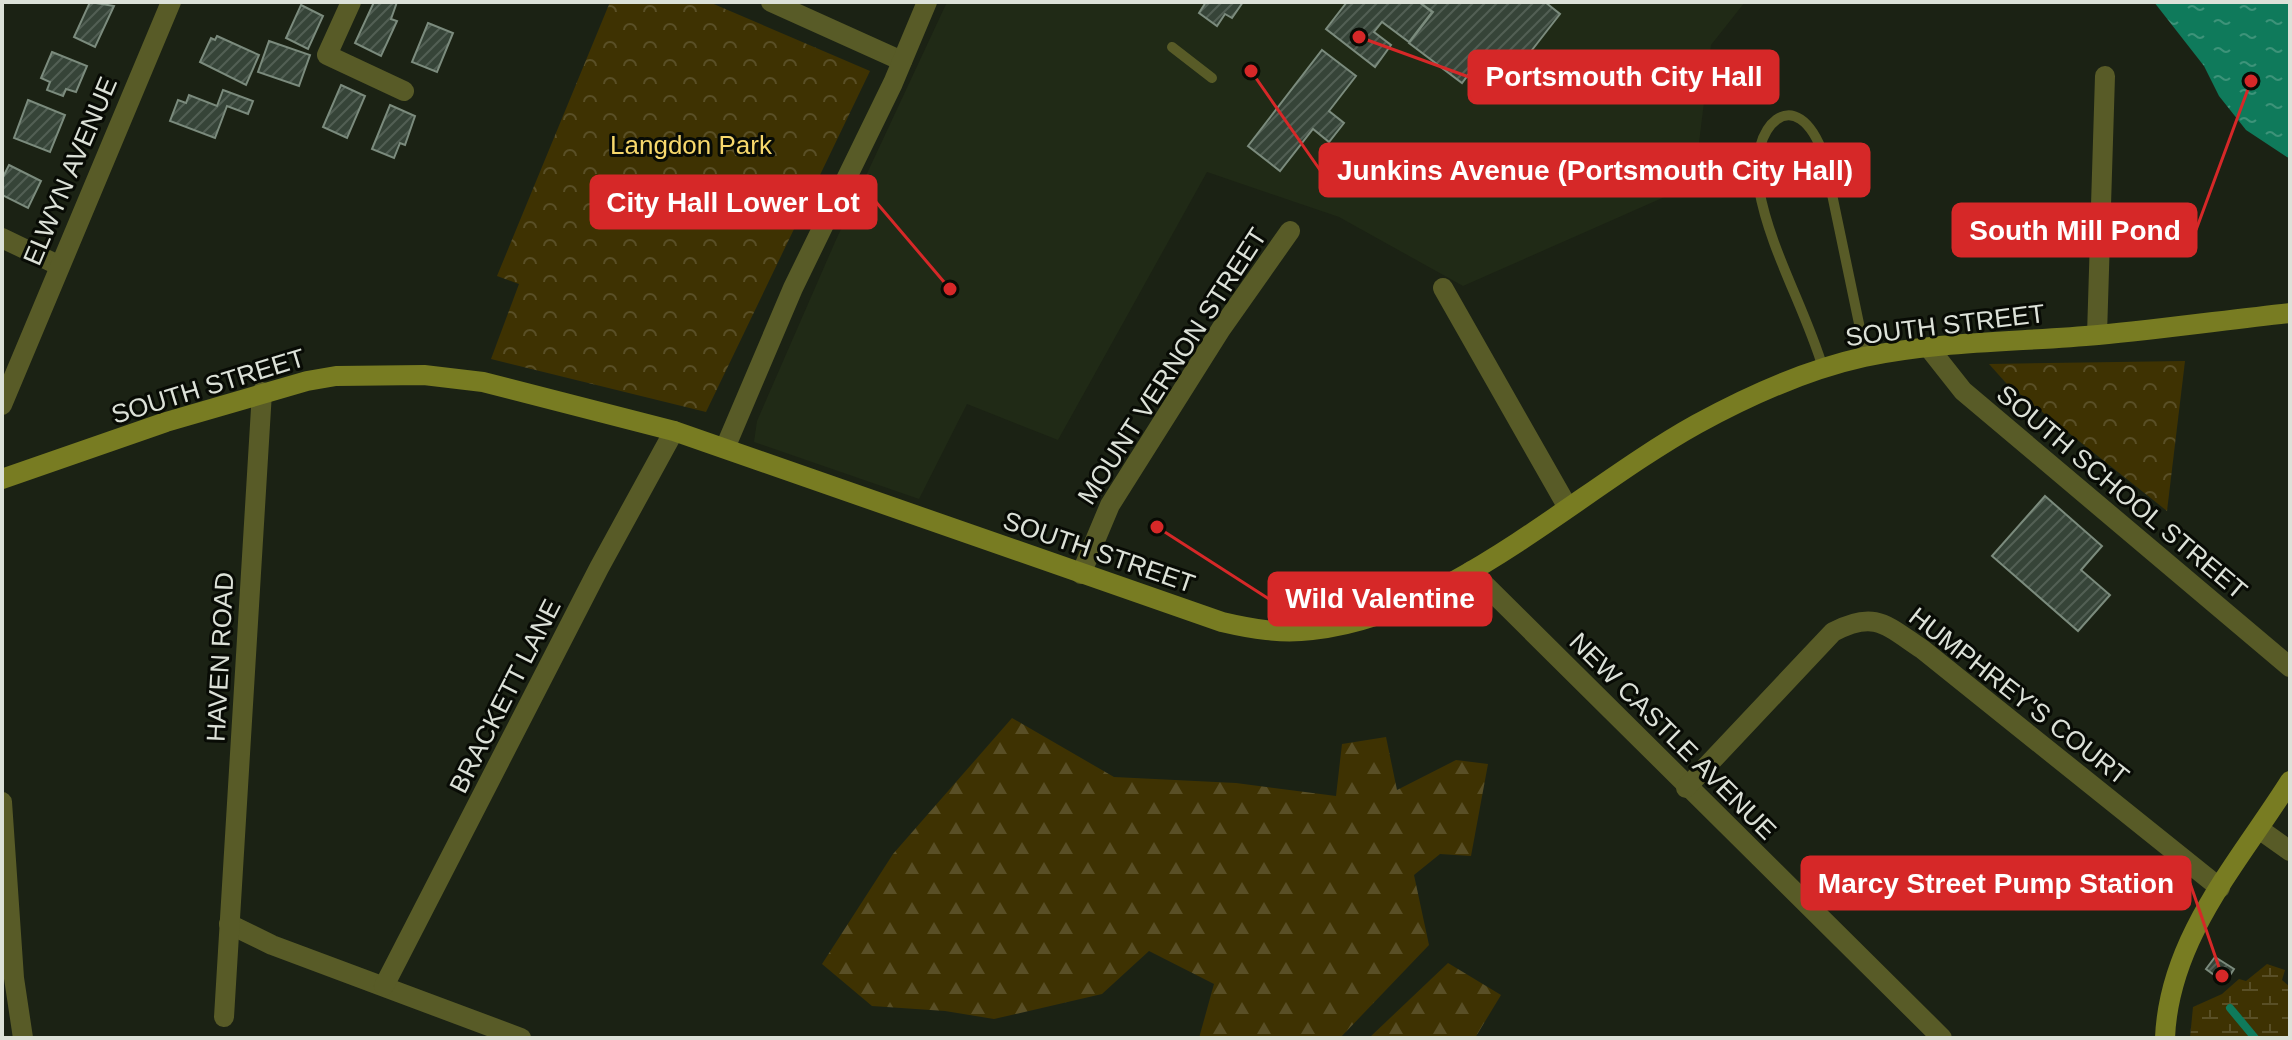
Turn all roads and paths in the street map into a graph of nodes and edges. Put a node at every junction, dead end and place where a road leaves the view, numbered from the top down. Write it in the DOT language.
graph roads {
  1 [pos="171,2"];
  2 [pos="351,2"];
  3 [pos="771,2"];
  4 [pos="927,2"];
  5 [pos="1172,47"];
  6 [pos="902,61"];
  7 [pos="2105,76"];
  8 [pos="1212,78"];
  9 [pos="404,91"];
  10 [pos="1290,231"];
  11 [pos="2,238"];
  12 [pos="58,265"];
  13 [pos="1443,288"];
  14 [pos="2290,313"];
  15 [pos="2097,335"];
  16 [pos="1929,348"];
  17 [pos="1866,357"];
  18 [pos="1823,368"];
  19 [pos="262,392"];
  20 [pos="2,405"];
  21 [pos="674,431"];
  22 [pos="725,448"];
  23 [pos="2,479"];
  24 [pos="1567,506"];
  25 [pos="1471,571"];
  26 [pos="1081,574"];
  27 [pos="2290,667"];
  28 [pos="2290,783"];
  29 [pos="1686,788"];
  30 [pos="2,802"];
  31 [pos="2259,829"];
  32 [pos="2290,851"];
  33 [pos="2220,888"];
  34 [pos="229,924"];
  35 [pos="384,986"];
  36 [pos="224,1017"];
  37 [pos="23,1038"];
  38 [pos="521,1038"];
  39 [pos="1942,1038"];
  40 [pos="2165,1038"];
  1 -- 12 [label="street, ELWYN AVENUE"];
  2 -- 9 [label="street"];
  3 -- 6 [label="street"];
  4 -- 6 [label="street"];
  5 -- 8 [label="lane"];
  6 -- 22 [label="street"];
  7 -- 15 [label="street"];
  10 -- 26 [label="street, MOUNT VERNON STREET"];
  11 -- 12 [label="street"];
  12 -- 20 [label="street, ELWYN AVENUE"];
  13 -- 24 [label="street"];
  14 -- 15 [label="street, SOUTH STREET"];
  15 -- 16 [label="street, SOUTH STREET"];
  16 -- 17 [label="street, SOUTH STREET"];
  16 -- 27 [label="street, SOUTH SCHOOL STREET"];
  17 -- 18 [label="street, SOUTH STREET"];
  17 -- 18 [label="lane"];
  18 -- 24 [label="street, SOUTH STREET"];
  19 -- 21 [label="street, SOUTH STREET"];
  19 -- 23 [label="street, SOUTH STREET"];
  19 -- 34 [label="street, HAVEN ROAD"];
  21 -- 22 [label="street, SOUTH STREET"];
  21 -- 35 [label="street, BRACKETT LANE"];
  22 -- 26 [label="street, SOUTH STREET"];
  24 -- 25 [label="street, SOUTH STREET"];
  25 -- 26 [label="street, SOUTH STREET"];
  25 -- 29 [label="street, NEW CASTLE AVENUE"];
  28 -- 31 [label="street"];
  29 -- 33 [label="street, HUMPHREY'S COURT"];
  29 -- 39 [label="street, NEW CASTLE AVENUE"];
  30 -- 37 [label="street"];
  31 -- 32 [label="street"];
  31 -- 33 [label="street"];
  33 -- 40 [label="street"];
  34 -- 35 [label="street"];
  34 -- 36 [label="street, HAVEN ROAD"];
  35 -- 38 [label="street"];
}
